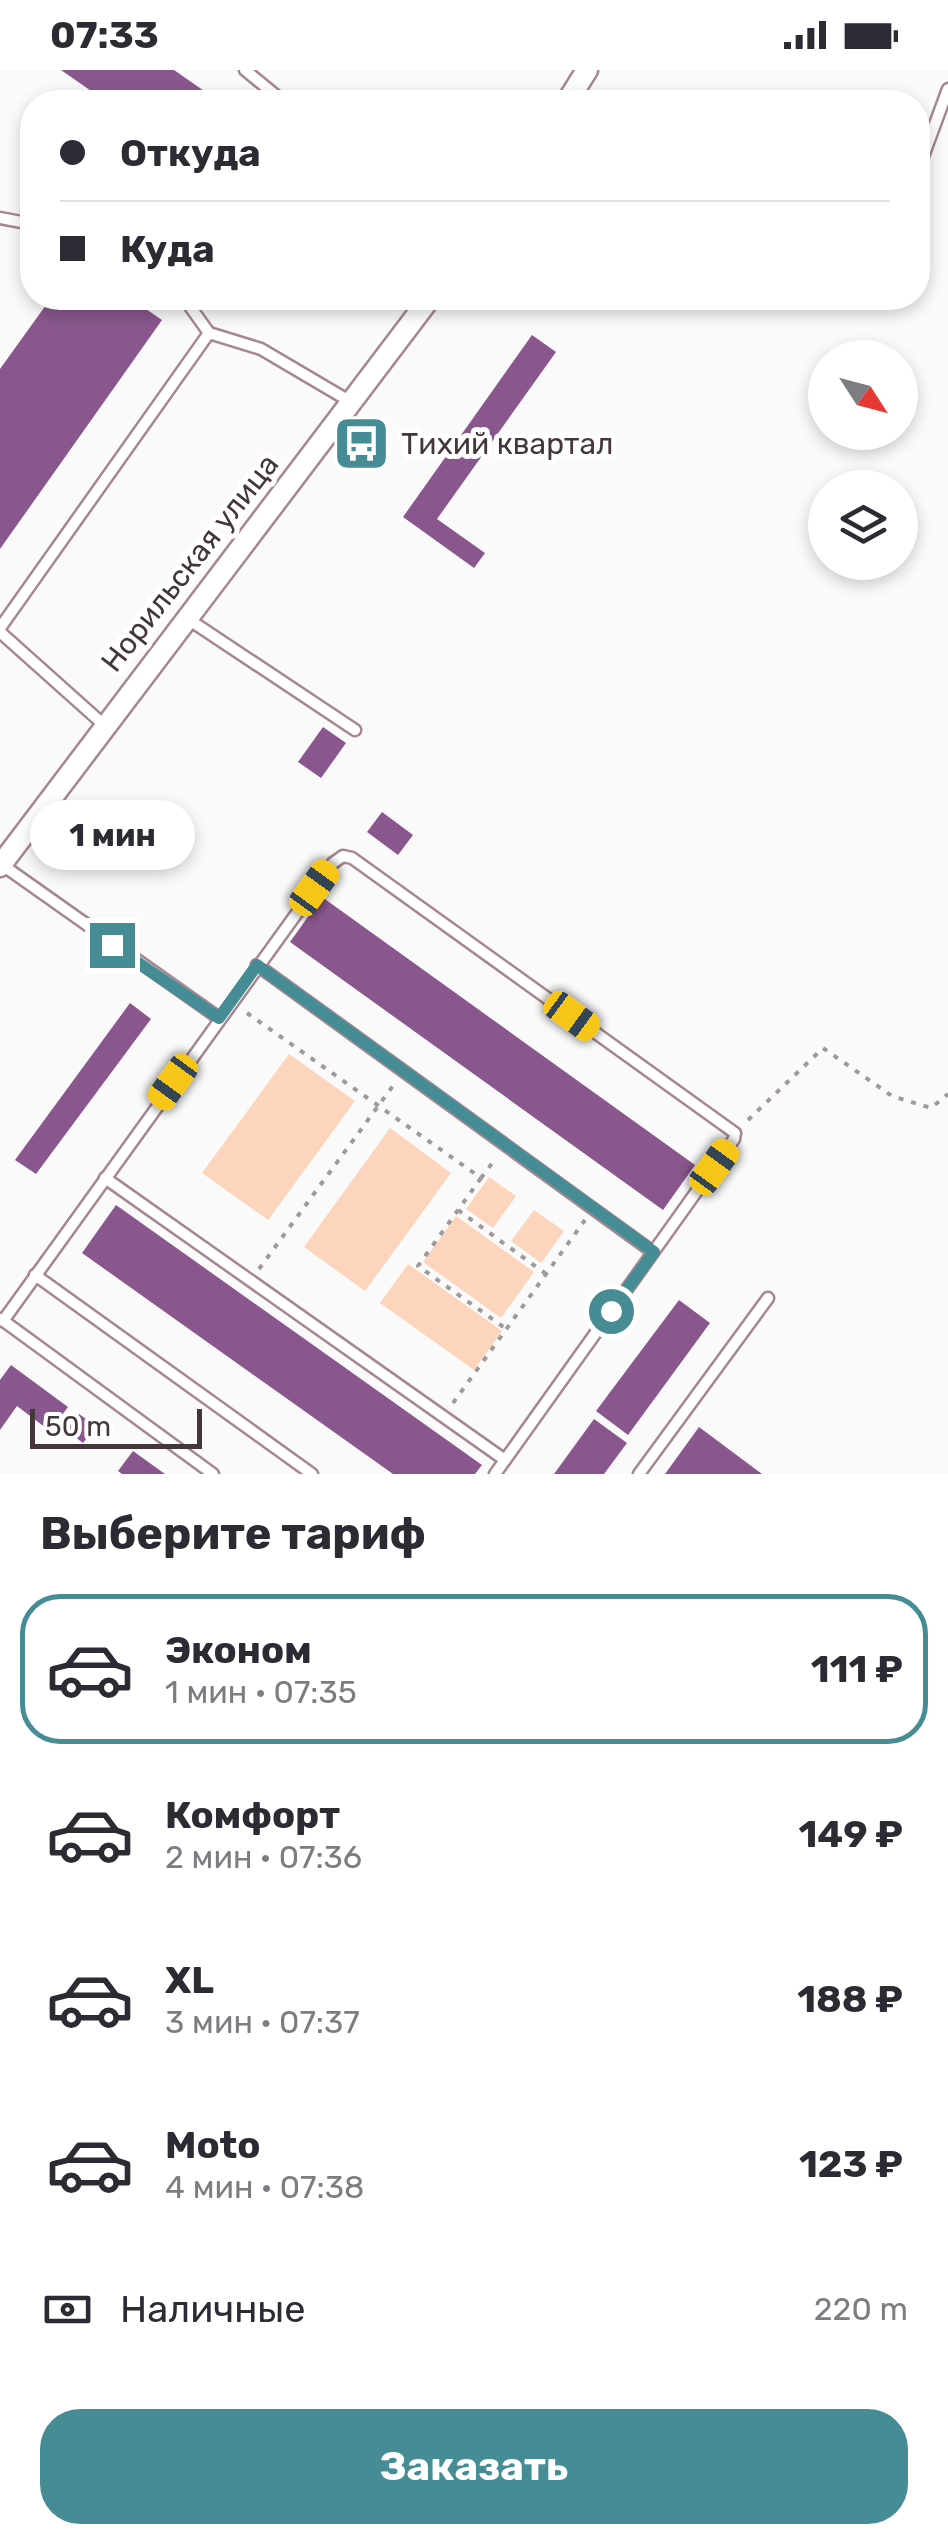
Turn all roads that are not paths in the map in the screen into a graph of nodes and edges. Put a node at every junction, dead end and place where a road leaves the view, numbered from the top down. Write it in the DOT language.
graph roads {
  1 [pos="245,70"];
  2 [pos="948,89"];
  3 [pos="269,90"];
  4 [pos="930,138"];
  5 [pos="193,310"];
  6 [pos="416,310"];
  7 [pos="209,333"];
  8 [pos="352,402"];
  9 [pos="185,617"];
  10 [pos="0,630"];
  11 [pos="104,725"];
  12 [pos="355,730"];
  13 [pos="1,865"];
  14 [pos="257,965"];
  15 [pos="219,1018"];
  16 [pos="104,1178"];
  17 [pos="654,1252"];
  18 [pos="36,1275"];
  19 [pos="768,1298"];
  20 [pos="1,1320"];
  21 [pos="505,1460"];
  22 [pos="213,1474"];
  23 [pos="312,1474"];
  24 [pos="495,1474"];
  25 [pos="639,1474"];
  1 -- 3 [label="lane"];
  2 -- 4 [label="lane"];
  5 -- 7 [label="lane"];
  6 -- 8 [label="street, Норильская улица"];
  7 -- 8 [label="lane"];
  7 -- 10 [label="lane"];
  8 -- 9 [label="street, Норильская улица"];
  9 -- 11 [label="street, Норильская улица"];
  9 -- 12 [label="lane"];
  10 -- 11 [label="lane"];
  11 -- 13 [label="street, Норильская улица"];
  13 -- 15 [label="lane"];
  14 -- 15 [label="lane"];
  14 -- 17 [label="lane"];
  14 -- 17 [label="lane"];
  15 -- 16 [label="lane"];
  16 -- 18 [label="lane"];
  16 -- 21 [label="lane"];
  17 -- 21 [label="lane"];
  18 -- 20 [label="lane"];
  18 -- 23 [label="lane"];
  19 -- 25 [label="lane"];
  20 -- 22 [label="lane"];
  21 -- 24 [label="lane"];
}
